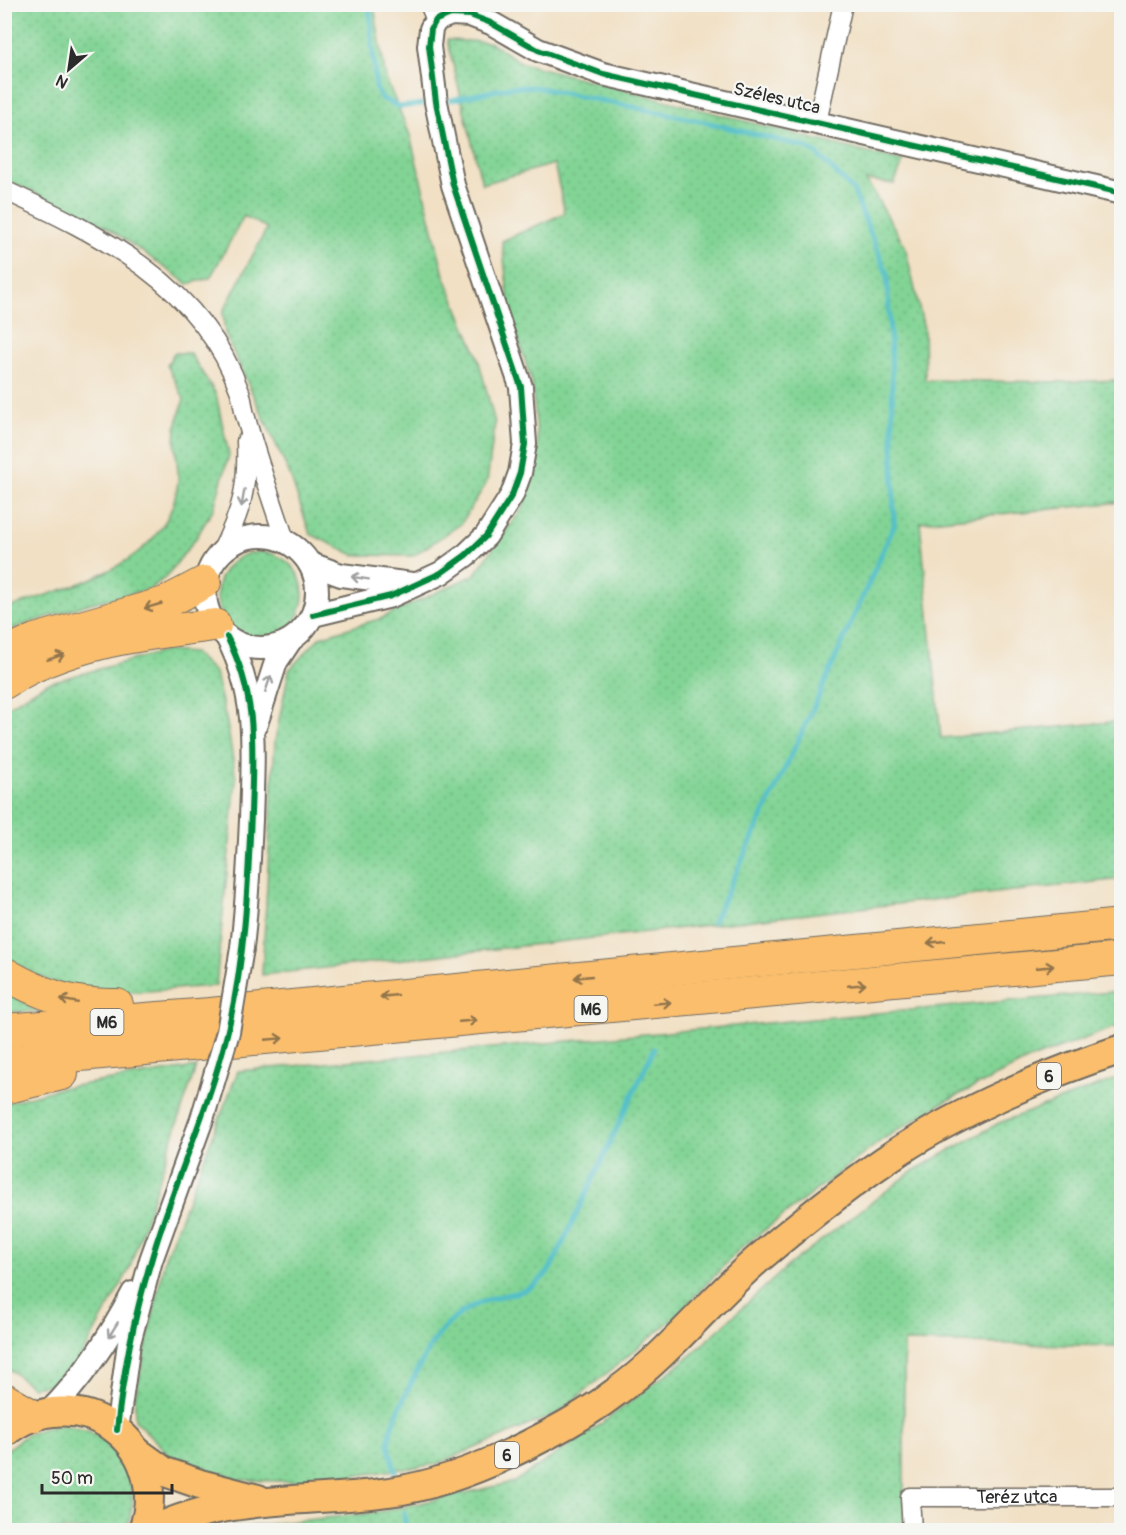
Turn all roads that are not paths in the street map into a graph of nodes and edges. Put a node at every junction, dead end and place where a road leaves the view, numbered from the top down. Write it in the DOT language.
graph roads {
  1 [pos="843,4"];
  2 [pos="433,12"];
  3 [pos="817,122"];
  4 [pos="4,190"];
  5 [pos="1122,193"];
  6 [pos="246,418"];
  7 [pos="285,540"];
  8 [pos="221,552"];
  9 [pos="311,564"];
  10 [pos="205,582"];
  11 [pos="412,584"];
  12 [pos="314,615"];
  13 [pos="221,631"];
  14 [pos="290,641"];
  15 [pos="4,653"];
  16 [pos="4,683"];
  17 [pos="254,731"];
  18 [pos="1122,925"];
  19 [pos="1122,959"];
  20 [pos="4,973"];
  21 [pos="210,1014"];
  22 [pos="4,1030"];
  23 [pos="195,1047"];
  24 [pos="1122,1049"];
  25 [pos="4,1062"];
  26 [pos="4,1088"];
  27 [pos="151,1260"];
  28 [pos="4,1399"];
  29 [pos="41,1414"];
  30 [pos="117,1430"];
  31 [pos="4,1433"];
  32 [pos="136,1451"];
  33 [pos="1122,1497"];
  34 [pos="272,1502"];
  35 [pos="143,1530"];
  36 [pos="154,1530"];
  37 [pos="912,1530"];
  1 -- 3 [label="street"];
  2 -- 3 [label="street, Széles utca"];
  2 -- 11 [label="street"];
  3 -- 5 [label="street, Széles utca"];
  4 -- 6 [label="street"];
  6 -- 7 [label="street"];
  6 -- 8 [label="street, one-way"];
  7 -- 8 [label="street"];
  7 -- 9 [label="street"];
  8 -- 10 [label="street"];
  11 -- 9 [label="street, one-way"];
  9 -- 12 [label="street"];
  10 -- 13 [label="street"];
  10 -- 15 [label="highway, one-way"];
  11 -- 12 [label="street"];
  12 -- 14 [label="street"];
  13 -- 14 [label="street"];
  16 -- 13 [label="highway, one-way"];
  13 -- 17 [label="street"];
  17 -- 14 [label="street, one-way"];
  17 -- 27 [label="street, bridge"];
  18 -- 21 [label="highway, M6, one-way"];
  23 -- 19 [label="highway, M6, one-way"];
  21 -- 20 [label="highway, one-way"];
  21 -- 22 [label="highway, M6"];
  23 -- 25 [label="highway, M6"];
  23 -- 26 [label="highway"];
  24 -- 34 [label="main road, 6"];
  27 -- 29 [label="street, one-way"];
  27 -- 30 [label="street"];
  28 -- 29 [label="highway"];
  29 -- 30 [label="main road, 6"];
  29 -- 31 [label="main road"];
  30 -- 32 [label="main road, 6"];
  32 -- 34 [label="main road, 6"];
  32 -- 35 [label="main road, 6"];
  33 -- 37 [label="street, Teréz utca"];
  34 -- 36 [label="main road, 6"];
}
